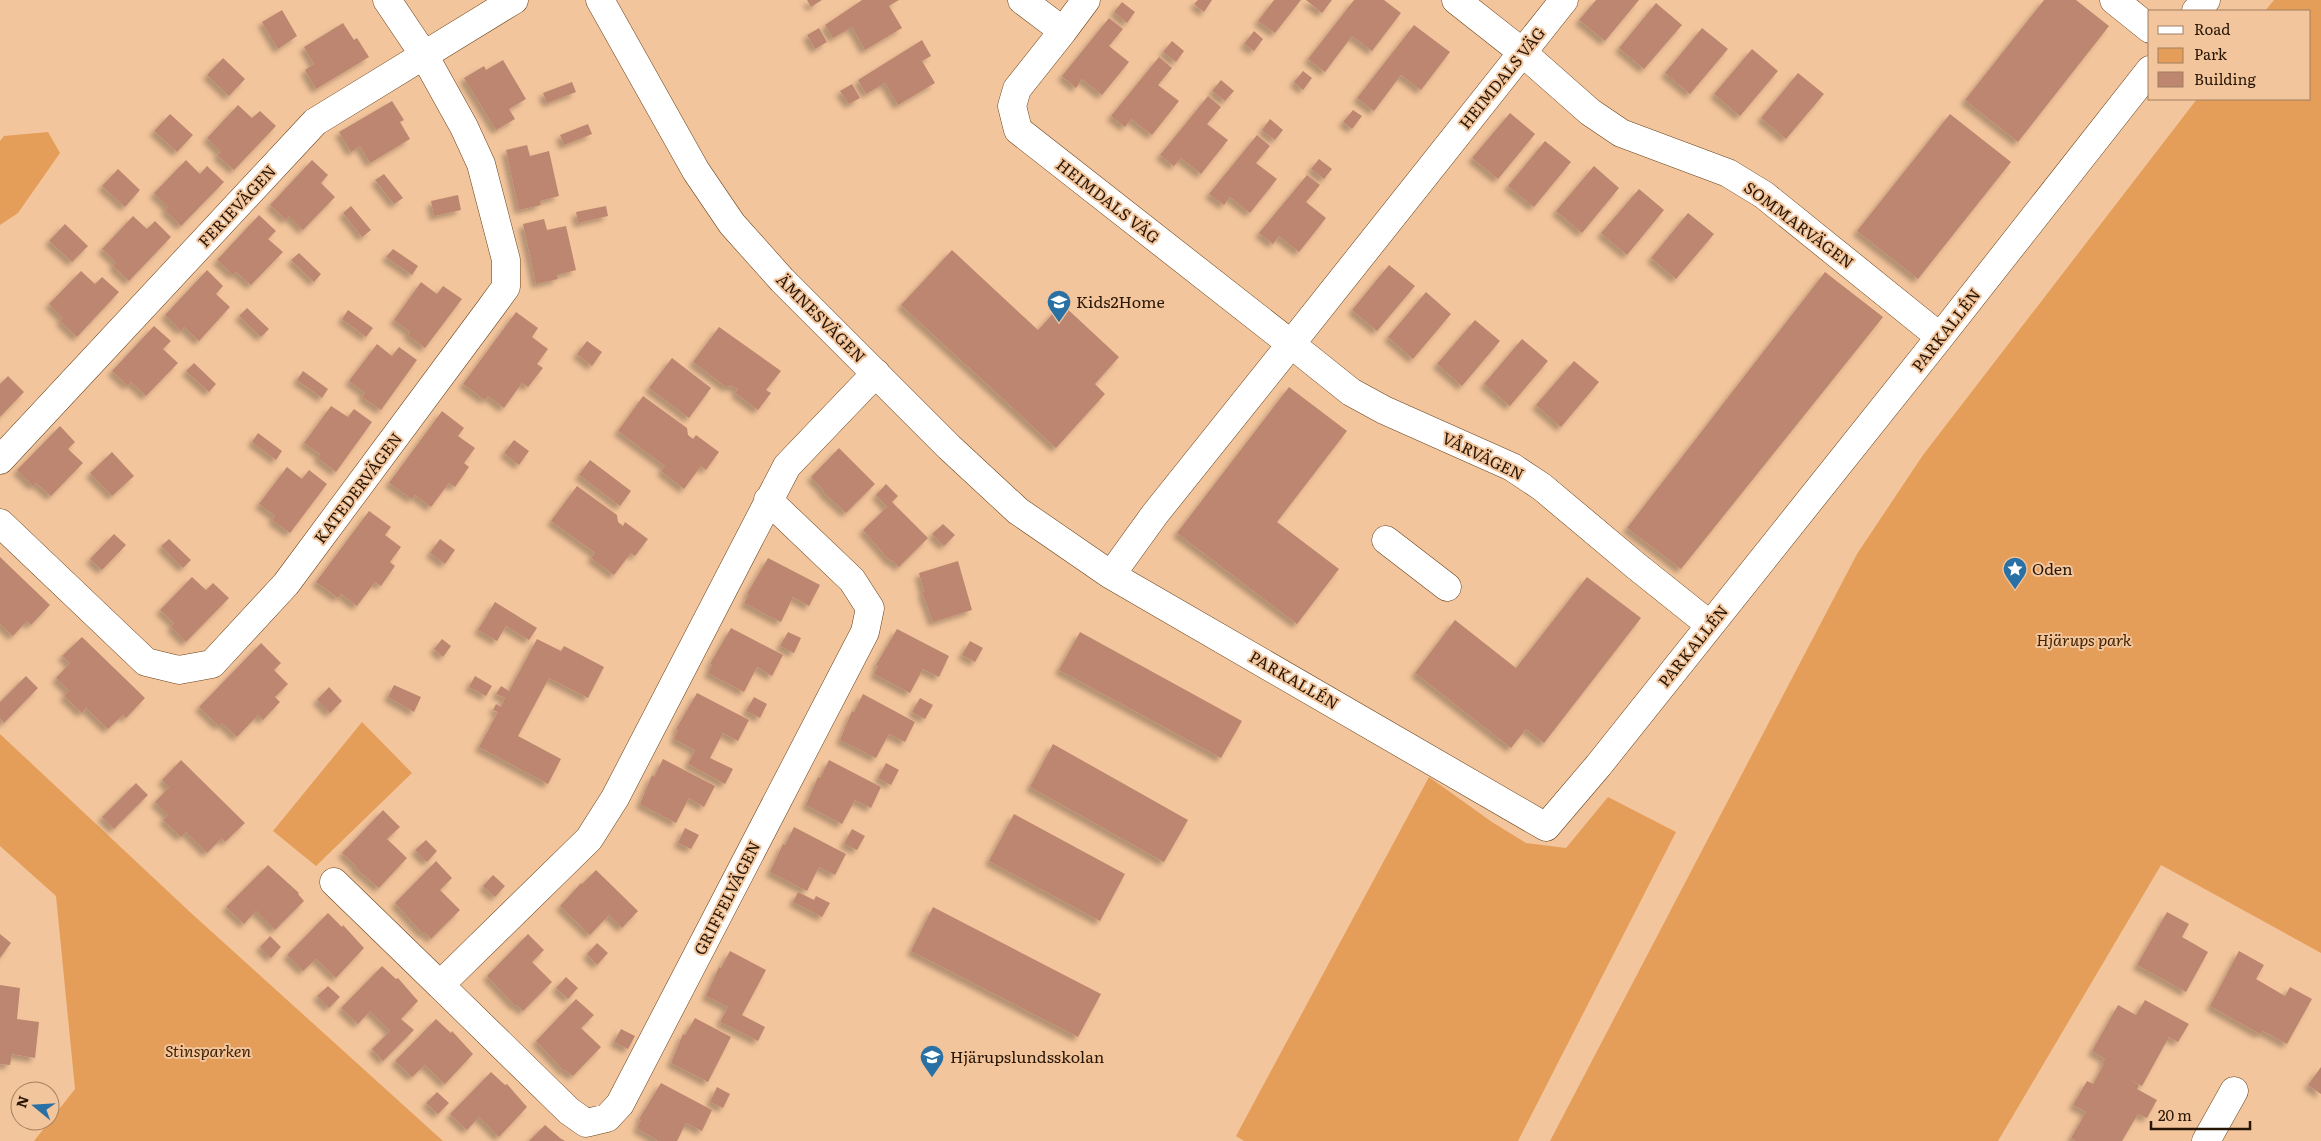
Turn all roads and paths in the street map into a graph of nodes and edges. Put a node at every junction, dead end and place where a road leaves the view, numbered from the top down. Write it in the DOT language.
graph roads {
  1 [pos="388,0"];
  2 [pos="514,0"];
  3 [pos="600,0"];
  4 [pos="1022,0"];
  5 [pos="1086,0"];
  6 [pos="1456,0"];
  7 [pos="1564,0"];
  8 [pos="2114,0"];
  9 [pos="2206,0"];
  10 [pos="2197,10"];
  11 [pos="2148,27"];
  12 [pos="1063,30"];
  13 [pos="1522,52"];
  14 [pos="424,55"];
  15 [pos="2148,73"];
  16 [pos="1940,337"];
  17 [pos="1291,344"];
  18 [pos="876,373"];
  19 [pos="0,460"];
  20 [pos="768,500"];
  21 [pos="0,523"];
  22 [pos="1386,540"];
  23 [pos="1111,575"];
  24 [pos="1447,587"];
  25 [pos="1710,625"];
  26 [pos="334,882"];
  27 [pos="440,985"];
  28 [pos="2234,1091"];
  29 [pos="2206,1141"];
  1 -- 14 [label="street, KATEDERVÄGEN"];
  2 -- 14 [label="street, FERIEVÄGEN"];
  3 -- 18 [label="street, ÄMNESVÄGEN"];
  4 -- 12 [label="street"];
  5 -- 12 [label="street, HEIMDALS VÄG"];
  6 -- 13 [label="street, SOMMARVÄGEN"];
  7 -- 13 [label="street, HEIMDALS VÄG"];
  8 -- 11 [label="street"];
  9 -- 10 [label="street"];
  12 -- 17 [label="street, HEIMDALS VÄG"];
  13 -- 16 [label="street, SOMMARVÄGEN"];
  13 -- 17 [label="street, HEIMDALS VÄG"];
  14 -- 19 [label="street, FERIEVÄGEN"];
  14 -- 21 [label="street, KATEDERVÄGEN"];
  15 -- 16 [label="street, PARKALLÉN"];
  16 -- 25 [label="street, PARKALLÉN"];
  17 -- 23 [label="street, HEIMDALS VÄG"];
  17 -- 25 [label="street, VÅRVÄGEN"];
  18 -- 20 [label="street"];
  18 -- 23 [label="street, ÄMNESVÄGEN"];
  20 -- 27 [label="street"];
  20 -- 27 [label="street, GRIFFELVÄGEN"];
  22 -- 24 [label="street"];
  23 -- 25 [label="street, PARKALLÉN"];
  26 -- 27 [label="street, GRIFFELVÄGEN"];
  28 -- 29 [label="street"];
}
